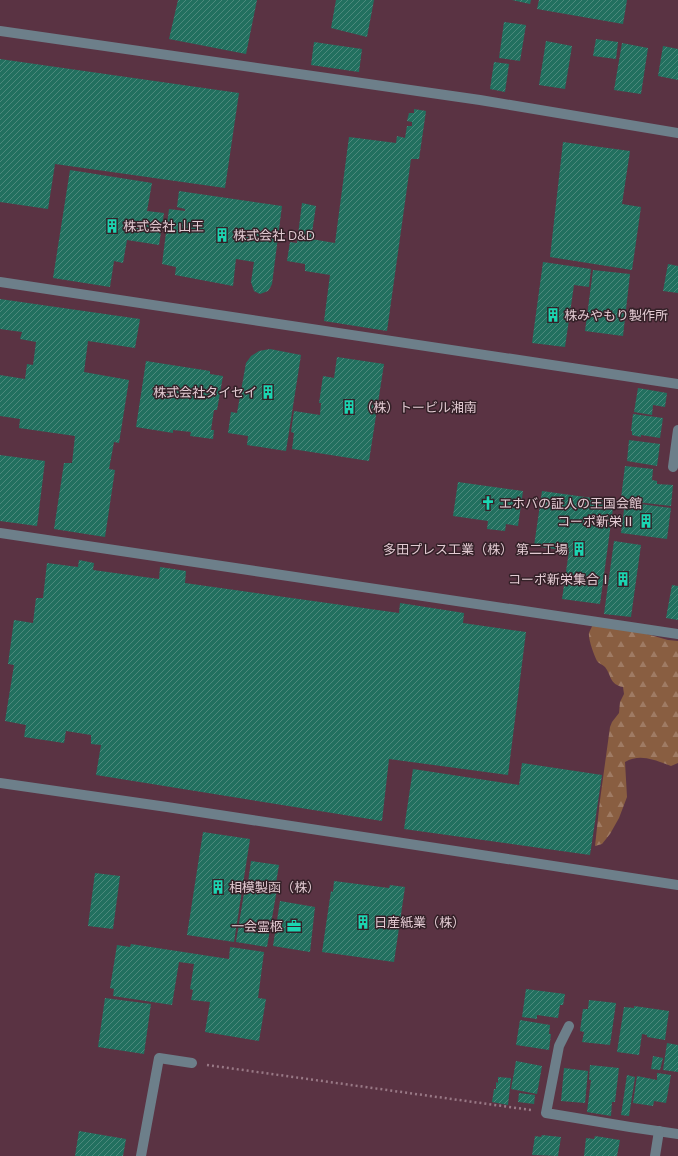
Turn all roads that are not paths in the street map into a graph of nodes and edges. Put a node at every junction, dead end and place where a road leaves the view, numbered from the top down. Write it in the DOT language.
graph roads {
  1 [pos="0,31"];
  2 [pos="678,133"];
  3 [pos="0,282"];
  4 [pos="678,384"];
  5 [pos="678,430"];
  6 [pos="673,467"];
  7 [pos="0,533"];
  8 [pos="678,634"];
  9 [pos="0,783"];
  10 [pos="678,885"];
  11 [pos="569,1026"];
  12 [pos="192,1063"];
  13 [pos="659,1131"];
  14 [pos="678,1134"];
  15 [pos="141,1156"];
  16 [pos="655,1156"];
  1 -- 2 [label="street"];
  3 -- 4 [label="street"];
  5 -- 6 [label="street"];
  7 -- 8 [label="street"];
  9 -- 10 [label="street"];
  11 -- 13 [label="street"];
  12 -- 15 [label="street"];
  13 -- 14 [label="street"];
  13 -- 16 [label="street"];
}
